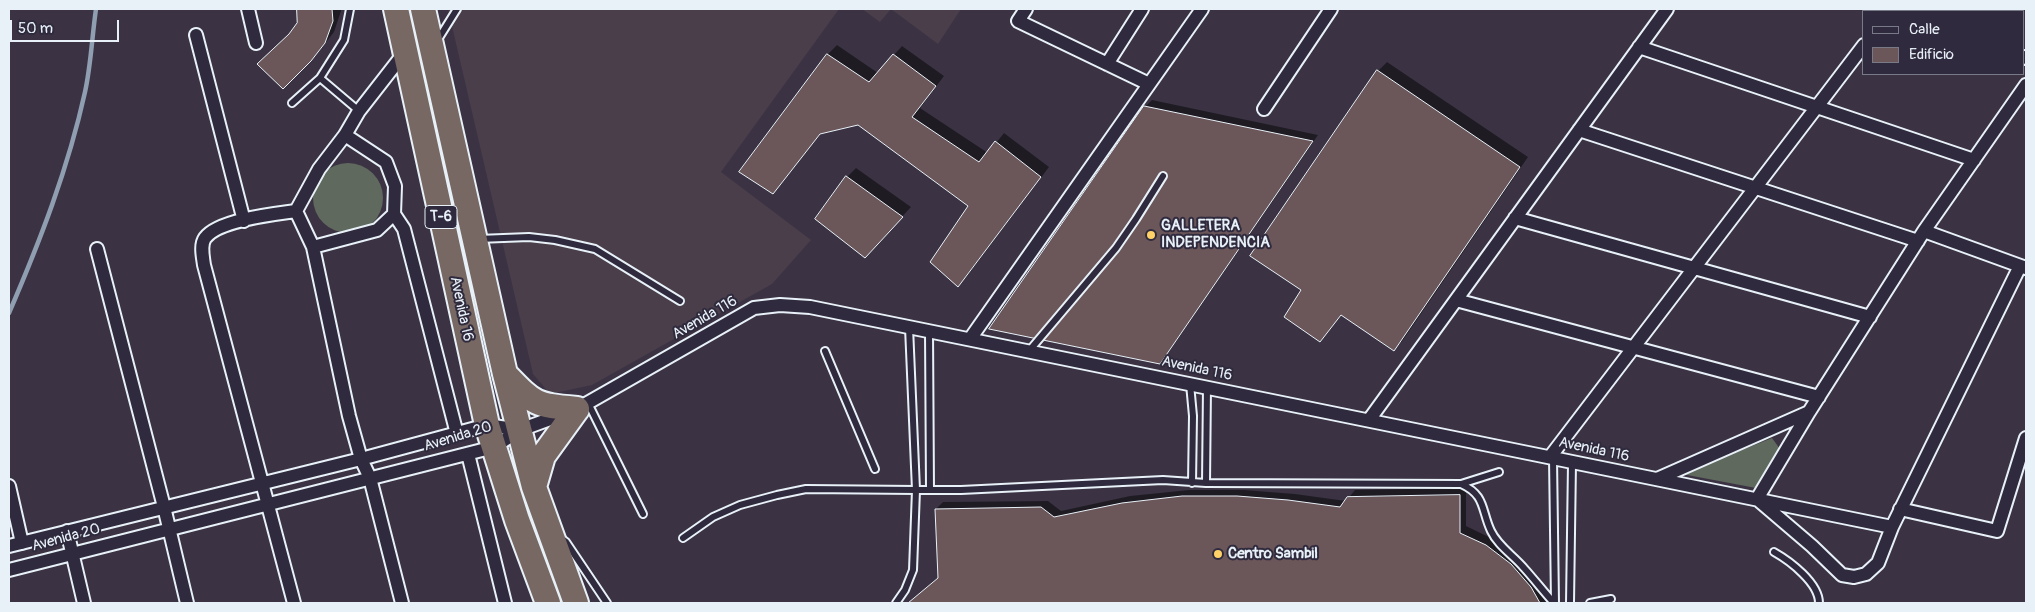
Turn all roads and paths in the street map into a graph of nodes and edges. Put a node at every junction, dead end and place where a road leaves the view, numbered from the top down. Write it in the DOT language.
graph roads {
  1 [pos="248,9"];
  2 [pos="350,9"];
  3 [pos="396,9"];
  4 [pos="423,9"];
  5 [pos="457,9"];
  6 [pos="1026,9"];
  7 [pos="1142,9"];
  8 [pos="1202,9"];
  9 [pos="1331,9"];
  10 [pos="1667,9"];
  11 [pos="196,35"];
  12 [pos="256,43"];
  13 [pos="432,48"];
  14 [pos="1639,48"];
  15 [pos="1862,48"];
  16 [pos="405,52"];
  17 [pos="1107,64"];
  18 [pos="320,78"];
  19 [pos="1149,84"];
  20 [pos="2026,85"];
  21 [pos="292,103"];
  22 [pos="1817,107"];
  23 [pos="1264,109"];
  24 [pos="359,110"];
  25 [pos="1579,130"];
  26 [pos="345,135"];
  27 [pos="1974,160"];
  28 [pos="1163,176"];
  29 [pos="1755,188"];
  30 [pos="296,211"];
  31 [pos="394,214"];
  32 [pos="1515,218"];
  33 [pos="244,221"];
  34 [pos="1920,236"];
  35 [pos="475,239"];
  36 [pos="313,247"];
  37 [pos="97,249"];
  38 [pos="2023,267"];
  39 [pos="1694,268"];
  40 [pos="1456,300"];
  41 [pos="680,301"];
  42 [pos="1870,317"];
  43 [pos="909,327"];
  44 [pos="929,331"];
  45 [pos="970,339"];
  46 [pos="1634,348"];
  47 [pos="824,351"];
  48 [pos="1029,351"];
  49 [pos="505,374"];
  50 [pos="1190,384"];
  51 [pos="1207,388"];
  52 [pos="1819,397"];
  53 [pos="583,406"];
  54 [pos="1809,412"];
  55 [pos="1369,420"];
  56 [pos="520,430"];
  57 [pos="457,434"];
  58 [pos="490,436"];
  59 [pos="2026,438"];
  60 [pos="468,454"];
  61 [pos="361,458"];
  62 [pos="1552,458"];
  63 [pos="1572,463"];
  64 [pos="875,469"];
  65 [pos="1499,472"];
  66 [pos="370,478"];
  67 [pos="1657,479"];
  68 [pos="262,483"];
  69 [pos="1192,483"];
  70 [pos="1206,484"];
  71 [pos="1461,484"];
  72 [pos="9,486"];
  73 [pos="534,487"];
  74 [pos="916,490"];
  75 [pos="930,490"];
  76 [pos="1757,499"];
  77 [pos="268,504"];
  78 [pos="164,507"];
  79 [pos="1900,509"];
  80 [pos="643,514"];
  81 [pos="1892,526"];
  82 [pos="168,528"];
  83 [pos="548,529"];
  84 [pos="67,531"];
  85 [pos="683,538"];
  86 [pos="22,543"];
  87 [pos="9,546"];
  88 [pos="1774,552"];
  89 [pos="72,553"];
  90 [pos="9,570"];
  91 [pos="1611,598"];
  92 [pos="84,603"];
  93 [pos="187,603"];
  94 [pos="294,603"];
  95 [pos="402,603"];
  96 [pos="505,603"];
  97 [pos="548,603"];
  98 [pos="576,603"];
  99 [pos="607,603"];
  100 [pos="896,603"];
  101 [pos="1554,603"];
  102 [pos="1570,603"];
  103 [pos="1590,603"];
  104 [pos="1819,603"];
  1 -- 12 [label="street"];
  2 -- 18 [label="lane"];
  3 -- 16 [label="highway, Avenida 16 / T-6"];
  4 -- 13 [label="highway, Avenida 16 / T-6"];
  5 -- 13 [label="lane"];
  6 -- 17 [label="street"];
  7 -- 17 [label="street"];
  8 -- 19 [label="street"];
  9 -- 23 [label="street"];
  10 -- 14 [label="street"];
  11 -- 33 [label="street"];
  13 -- 35 [label="highway, Avenida 16 / T-6"];
  14 -- 22 [label="street"];
  14 -- 25 [label="street"];
  15 -- 22 [label="street"];
  16 -- 24 [label="street"];
  16 -- 58 [label="highway, Avenida 16 / T-6"];
  17 -- 19 [label="street"];
  18 -- 21 [label="lane"];
  18 -- 24 [label="lane"];
  19 -- 45 [label="street"];
  20 -- 27 [label="street"];
  22 -- 27 [label="street"];
  22 -- 29 [label="street"];
  24 -- 26 [label="street"];
  25 -- 29 [label="street"];
  25 -- 32 [label="street"];
  26 -- 30 [label="street"];
  26 -- 31 [label="street"];
  27 -- 34 [label="street"];
  28 -- 48 [label="lane"];
  29 -- 34 [label="street"];
  29 -- 39 [label="street"];
  30 -- 33 [label="street"];
  30 -- 36 [label="street"];
  31 -- 36 [label="street"];
  31 -- 57 [label="street"];
  32 -- 39 [label="street"];
  32 -- 40 [label="street"];
  33 -- 68 [label="street"];
  34 -- 38 [label="street"];
  34 -- 42 [label="street"];
  35 -- 41 [label="lane"];
  35 -- 49 [label="highway, Avenida 16 / T-6"];
  36 -- 61 [label="street"];
  37 -- 78 [label="street"];
  38 -- 79 [label="street"];
  39 -- 42 [label="street"];
  39 -- 46 [label="street"];
  40 -- 46 [label="street"];
  40 -- 55 [label="street"];
  42 -- 52 [label="street"];
  43 -- 44 [label="street, Avenida 116"];
  43 -- 53 [label="street, Avenida 116"];
  43 -- 74 [label="lane"];
  44 -- 45 [label="street, Avenida 116"];
  44 -- 75 [label="lane"];
  45 -- 48 [label="street, Avenida 116"];
  46 -- 52 [label="street"];
  46 -- 62 [label="street"];
  47 -- 64 [label="lane"];
  48 -- 50 [label="street, Avenida 116"];
  49 -- 53 [label="highway"];
  49 -- 56 [label="highway, Avenida 16 / T-6"];
  50 -- 51 [label="street, Avenida 116"];
  50 -- 69 [label="lane"];
  51 -- 55 [label="street, Avenida 116"];
  51 -- 70 [label="lane"];
  52 -- 54 [label="street"];
  53 -- 56 [label="street, Avenida 116"];
  53 -- 73 [label="highway"];
  53 -- 80 [label="lane"];
  54 -- 67 [label="street"];
  54 -- 76 [label="street"];
  55 -- 62 [label="street, Avenida 116"];
  56 -- 58 [label="street, Avenida 20"];
  56 -- 58 [label="street, Avenida 20"];
  56 -- 73 [label="highway, Avenida 16 / T-6"];
  57 -- 58 [label="street, Avenida 20"];
  57 -- 61 [label="street, Avenida 20"];
  58 -- 60 [label="street, Avenida 20"];
  58 -- 97 [label="highway, Avenida 16 / T-6"];
  59 -- 79 [label="street"];
  60 -- 66 [label="street, Avenida 20"];
  60 -- 96 [label="street"];
  61 -- 66 [label="street"];
  61 -- 68 [label="street, Avenida 20"];
  62 -- 63 [label="street, Avenida 116"];
  62 -- 101 [label="lane"];
  63 -- 67 [label="street, Avenida 116"];
  63 -- 102 [label="lane"];
  65 -- 71 [label="lane"];
  66 -- 77 [label="street, Avenida 20"];
  66 -- 95 [label="street"];
  67 -- 76 [label="street, Avenida 116"];
  68 -- 77 [label="street"];
  68 -- 78 [label="street, Avenida 20"];
  69 -- 70 [label="lane"];
  69 -- 75 [label="lane"];
  70 -- 71 [label="lane"];
  71 -- 101 [label="lane"];
  72 -- 86 [label="street"];
  73 -- 83 [label="highway, Avenida 16 / T-6"];
  74 -- 75 [label="lane"];
  74 -- 85 [label="lane"];
  74 -- 100 [label="lane"];
  76 -- 81 [label="street, Avenida 116"];
  76 -- 81 [label="street"];
  77 -- 82 [label="street, Avenida 20"];
  77 -- 94 [label="street"];
  78 -- 82 [label="street"];
  78 -- 84 [label="street, Avenida 20"];
  79 -- 81 [label="street"];
  82 -- 89 [label="street, Avenida 20"];
  82 -- 93 [label="street"];
  83 -- 98 [label="highway, Avenida 16 / T-6"];
  83 -- 99 [label="lane"];
  84 -- 86 [label="street, Avenida 20"];
  84 -- 89 [label="street"];
  86 -- 87 [label="street, Avenida 20"];
  88 -- 104 [label="lane"];
  89 -- 90 [label="street, Avenida 20"];
  89 -- 92 [label="street"];
  91 -- 103 [label="lane"];
}
